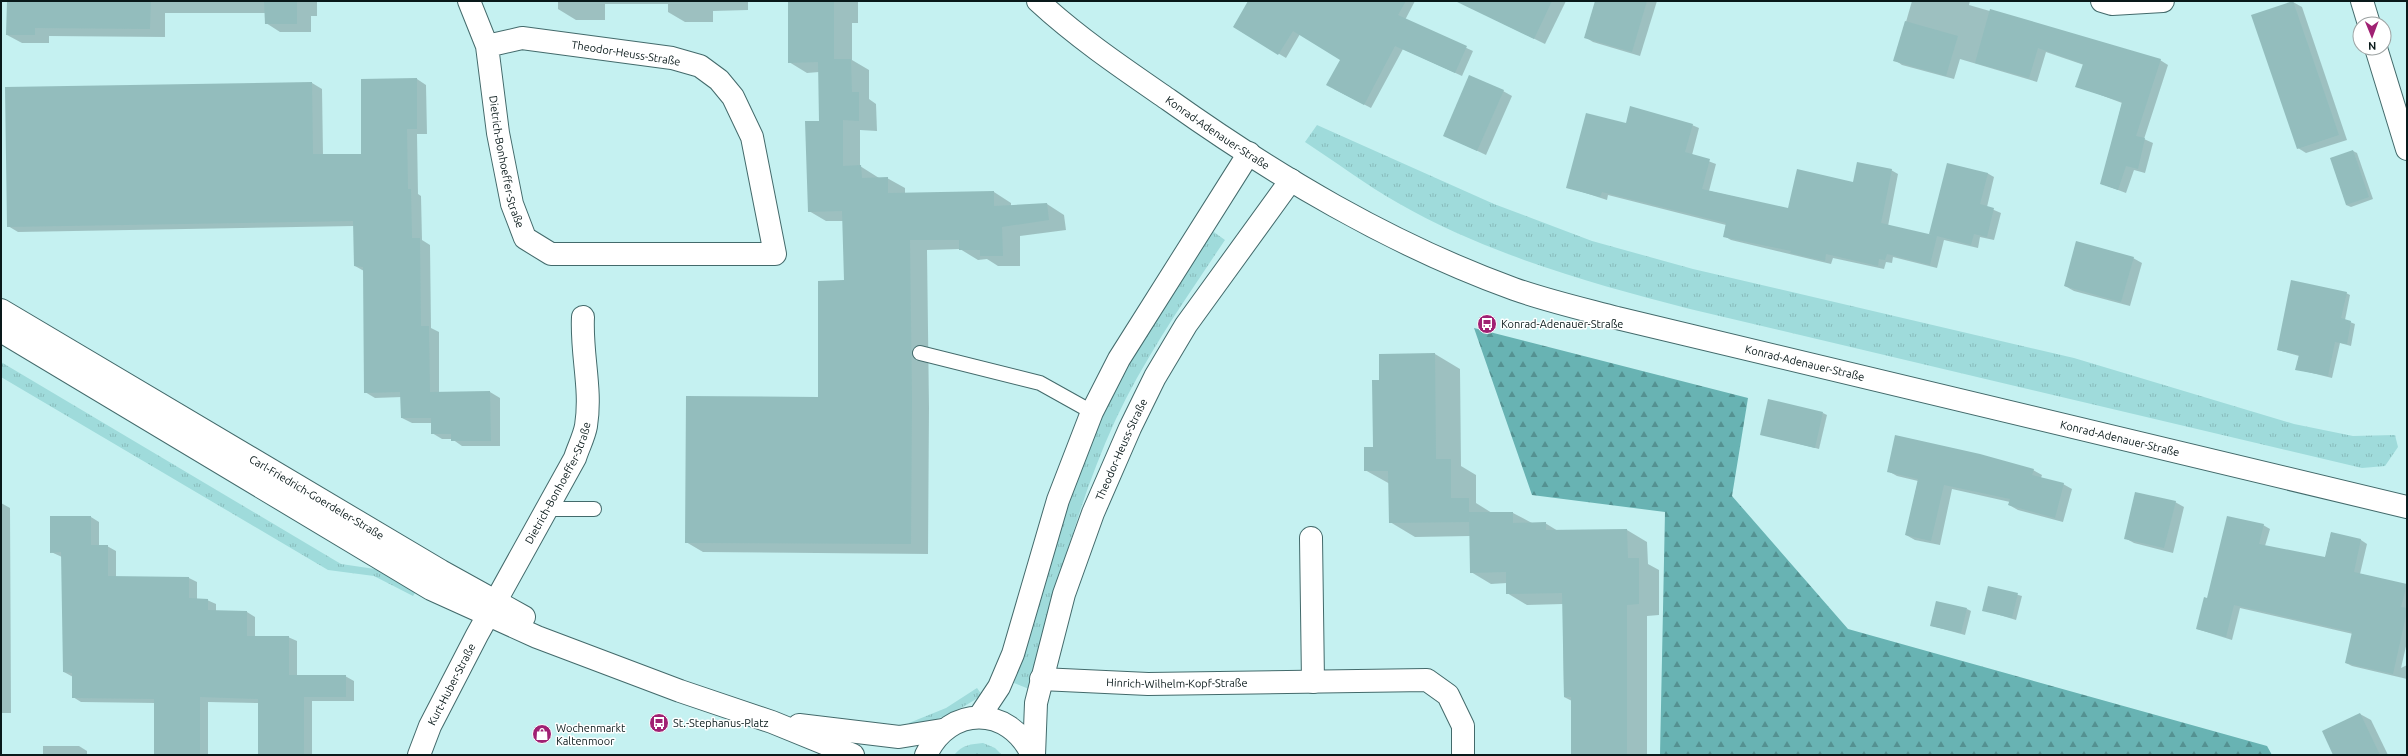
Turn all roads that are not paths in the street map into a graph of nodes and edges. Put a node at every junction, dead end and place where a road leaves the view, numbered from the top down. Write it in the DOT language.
graph roads {
  1 [pos="470,1"];
  2 [pos="1038,1"];
  3 [pos="2102,1"];
  4 [pos="2163,1"];
  5 [pos="2362,1"];
  6 [pos="2367,16"];
  7 [pos="487,46"];
  8 [pos="2379,56"];
  9 [pos="2402,115"];
  10 [pos="2407,148"];
  11 [pos="1249,153"];
  12 [pos="1291,180"];
  13 [pos="775,254"];
  14 [pos="1,310"];
  15 [pos="584,317"];
  16 [pos="1,331"];
  17 [pos="920,353"];
  18 [pos="1092,412"];
  19 [pos="2407,507"];
  20 [pos="546,509"];
  21 [pos="594,509"];
  22 [pos="1312,538"];
  23 [pos="492,608"];
  24 [pos="1041,679"];
  25 [pos="1312,682"];
  26 [pos="979,717"];
  27 [pos="772,722"];
  28 [pos="942,730"];
  29 [pos="419,755"];
  30 [pos="853,755"];
  31 [pos="926,755"];
  32 [pos="1033,755"];
  33 [pos="1463,755"];
  1 -- 7 [label="street, Dietrich-Bonhoeffer-Straße"];
  2 -- 11 [label="street, Konrad-Adenauer-Straße"];
  3 -- 4 [label="street"];
  5 -- 6 [label="street"];
  7 -- 13 [label="street, Theodor-Heuss-Straße"];
  7 -- 13 [label="street, Dietrich-Bonhoeffer-Straße"];
  8 -- 9 [label="street"];
  9 -- 10 [label="street"];
  11 -- 12 [label="street, Konrad-Adenauer-Straße"];
  11 -- 18 [label="street"];
  12 -- 19 [label="street, Konrad-Adenauer-Straße"];
  12 -- 24 [label="street, Theodor-Heuss-Straße"];
  14 -- 23 [label="street, Carl-Friedrich-Goerdeler-Straße"];
  15 -- 20 [label="street, Dietrich-Bonhoeffer-Straße"];
  16 -- 23 [label="street, Carl-Friedrich-Goerdeler-Straße"];
  17 -- 18 [label="lane"];
  18 -- 26 [label="street"];
  20 -- 21 [label="lane"];
  20 -- 23 [label="street, Dietrich-Bonhoeffer-Straße"];
  22 -- 25 [label="street"];
  23 -- 27 [label="street, Carl-Friedrich-Goerdeler-Straße"];
  23 -- 29 [label="street, Kurt-Huber-Straße"];
  24 -- 25 [label="street, Hinrich-Wilhelm-Kopf-Straße"];
  24 -- 32 [label="street, Theodor-Heuss-Straße"];
  25 -- 33 [label="street, Hinrich-Wilhelm-Kopf-Straße"];
  26 -- 28 [label="street, Theodor-Heuss-Straße"];
  26 -- 32 [label="street, Theodor-Heuss-Straße"];
  27 -- 28 [label="street, Carl-Friedrich-Goerdeler-Straße"];
  27 -- 30 [label="street, Carl-Friedrich-Goerdeler-Straße"];
  28 -- 31 [label="street, Theodor-Heuss-Straße"];
}
